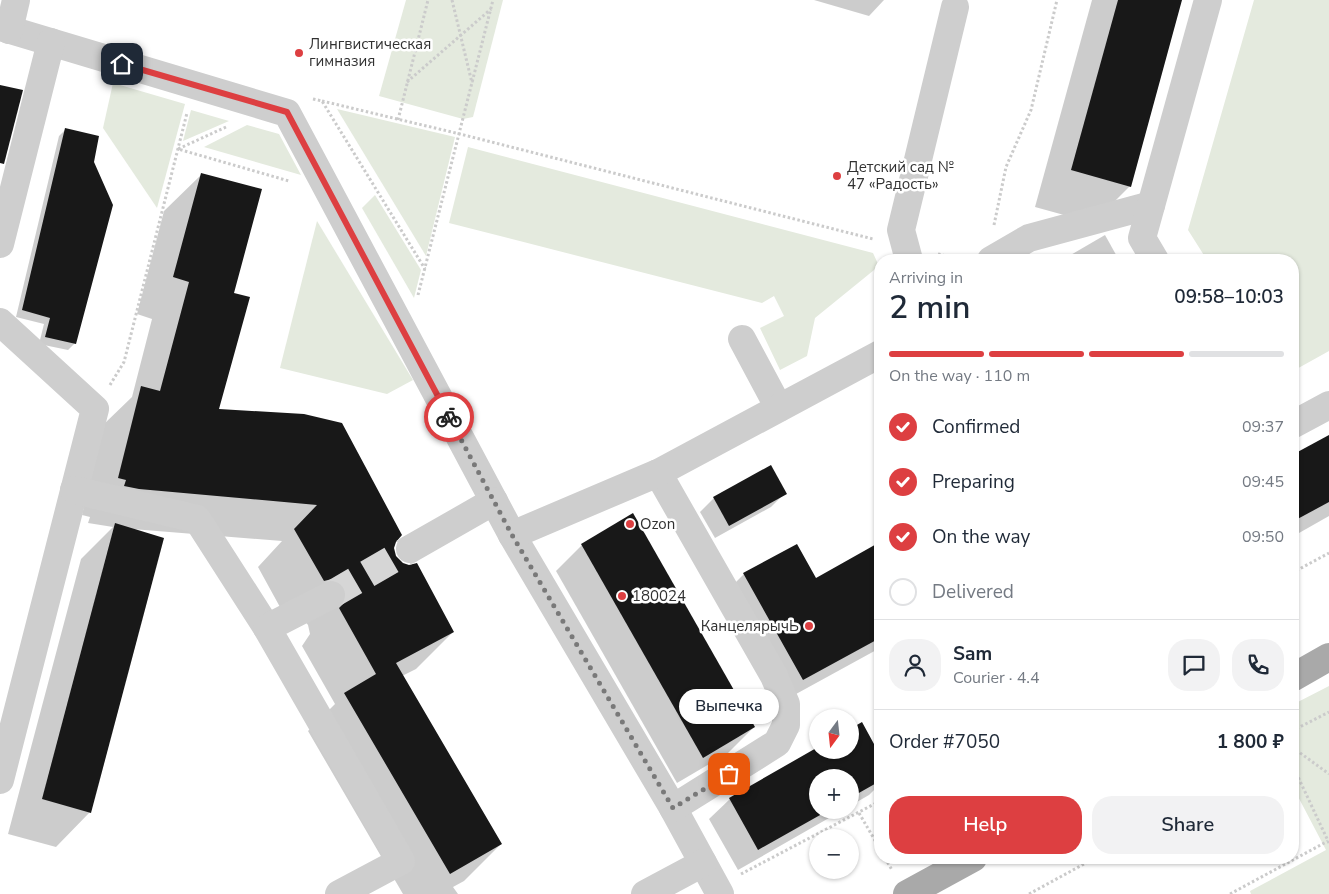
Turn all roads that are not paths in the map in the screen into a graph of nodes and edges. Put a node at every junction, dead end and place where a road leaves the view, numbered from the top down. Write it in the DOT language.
graph roads {
  1 [pos="16,0"];
  2 [pos="1208,0"];
  3 [pos="956,7"];
  4 [pos="5,28"];
  5 [pos="51,42"];
  6 [pos="1151,204"];
  7 [pos="0,244"];
  8 [pos="907,253"];
  9 [pos="1001,254"];
  10 [pos="1151,254"];
  11 [pos="0,322"];
  12 [pos="742,339"];
  13 [pos="874,357"];
  14 [pos="1329,405"];
  15 [pos="779,408"];
  16 [pos="1299,421"];
  17 [pos="658,473"];
  18 [pos="74,490"];
  19 [pos="494,501"];
  20 [pos="512,535"];
  21 [pos="410,550"];
  22 [pos="331,595"];
  23 [pos="267,628"];
  24 [pos="1329,657"];
  25 [pos="1299,674"];
  26 [pos="0,780"];
  27 [pos="673,808"];
  28 [pos="703,863"];
  29 [pos="961,864"];
  30 [pos="718,891"];
  31 [pos="339,894"];
  32 [pos="646,894"];
  33 [pos="907,894"];
  1 -- 4 [label="lane"];
  2 -- 6 [label="lane"];
  3 -- 8 [label="lane"];
  4 -- 5 [label="lane"];
  5 -- 7 [label="lane"];
  5 -- 19 [label="lane"];
  6 -- 9 [label="lane"];
  6 -- 10 [label="lane"];
  11 -- 18 [label="lane"];
  12 -- 15 [label="lane"];
  13 -- 15 [label="lane"];
  14 -- 16 [label="lane"];
  15 -- 17 [label="lane"];
  17 -- 20 [label="lane"];
  17 -- 27 [label="lane"];
  18 -- 23 [label="lane"];
  18 -- 26 [label="lane"];
  19 -- 20 [label="lane"];
  19 -- 21 [label="lane"];
  20 -- 27 [label="lane"];
  22 -- 23 [label="lane"];
  23 -- 31 [label="lane"];
  24 -- 25 [label="main road"];
  27 -- 28 [label="lane"];
  28 -- 30 [label="lane"];
  28 -- 32 [label="lane"];
  29 -- 33 [label="main road"];
}
